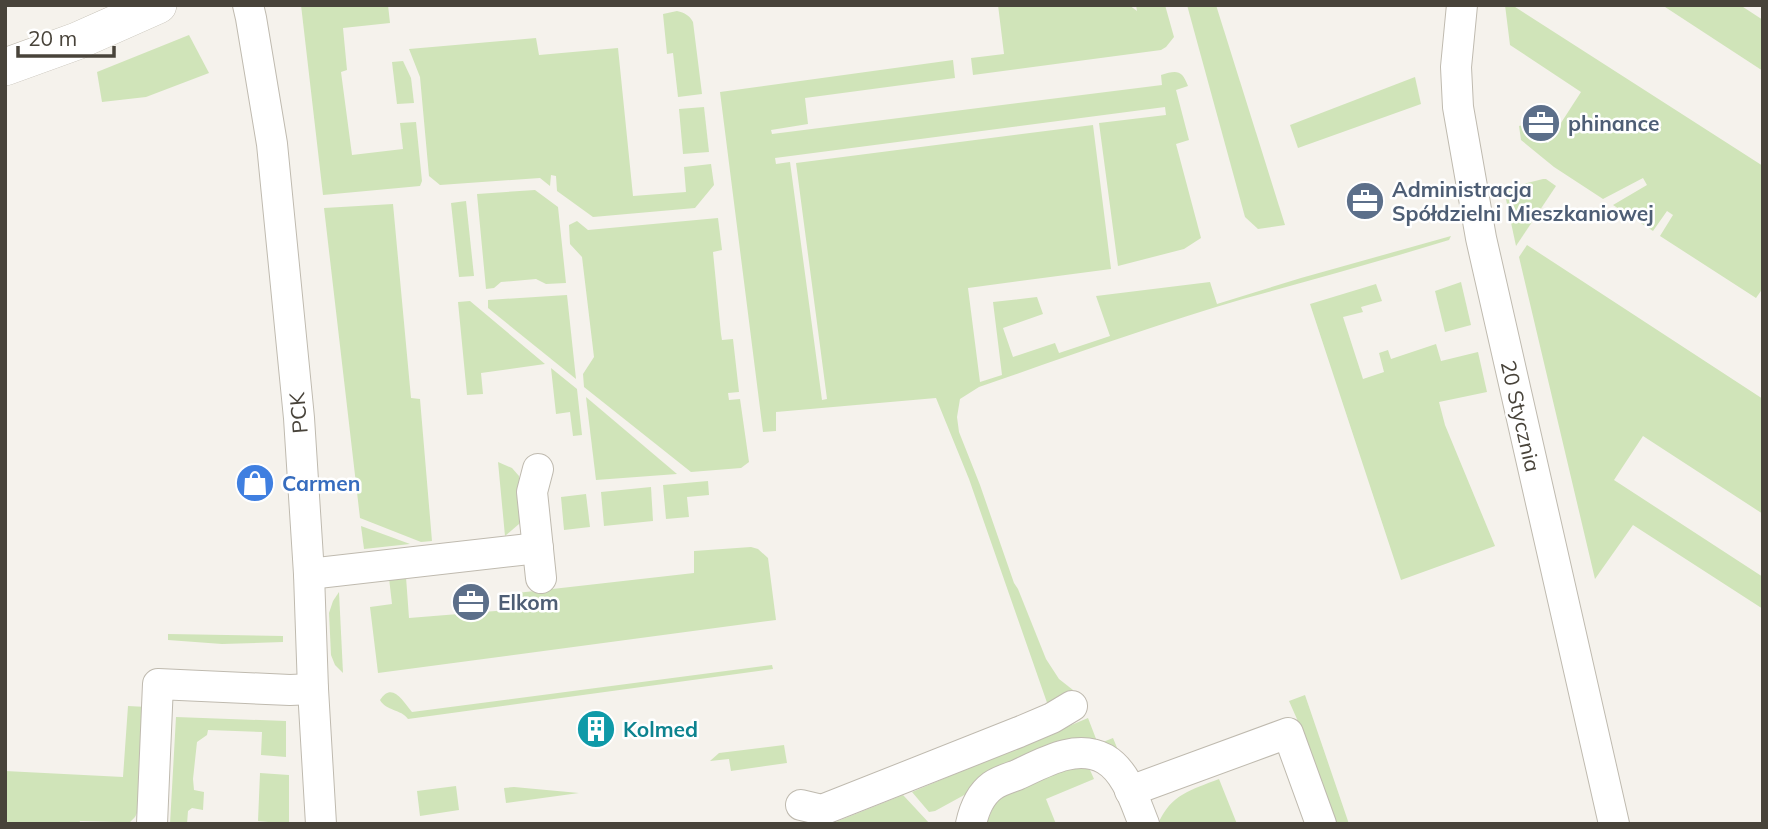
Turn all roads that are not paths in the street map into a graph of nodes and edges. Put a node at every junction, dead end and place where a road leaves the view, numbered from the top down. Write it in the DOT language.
graph roads {
  1 [pos="158,5"];
  2 [pos="248,5"];
  3 [pos="1462,5"];
  4 [pos="5,67"];
  5 [pos="538,469"];
  6 [pos="538,548"];
  7 [pos="309,574"];
  8 [pos="541,578"];
  9 [pos="313,690"];
  10 [pos="1072,706"];
  11 [pos="1130,791"];
  12 [pos="801,805"];
  13 [pos="152,824"];
  14 [pos="321,824"];
  15 [pos="971,824"];
  16 [pos="1144,824"];
  17 [pos="1321,824"];
  18 [pos="1614,824"];
  1 -- 4 [label="street"];
  2 -- 7 [label="street, PCK"];
  3 -- 18 [label="street, 20 Stycznia"];
  5 -- 6 [label="street"];
  6 -- 7 [label="street"];
  6 -- 8 [label="street"];
  7 -- 9 [label="street, PCK"];
  9 -- 13 [label="street"];
  9 -- 14 [label="street, PCK"];
  10 -- 12 [label="street"];
  11 -- 15 [label="street"];
  11 -- 16 [label="street"];
  11 -- 17 [label="street"];
}
